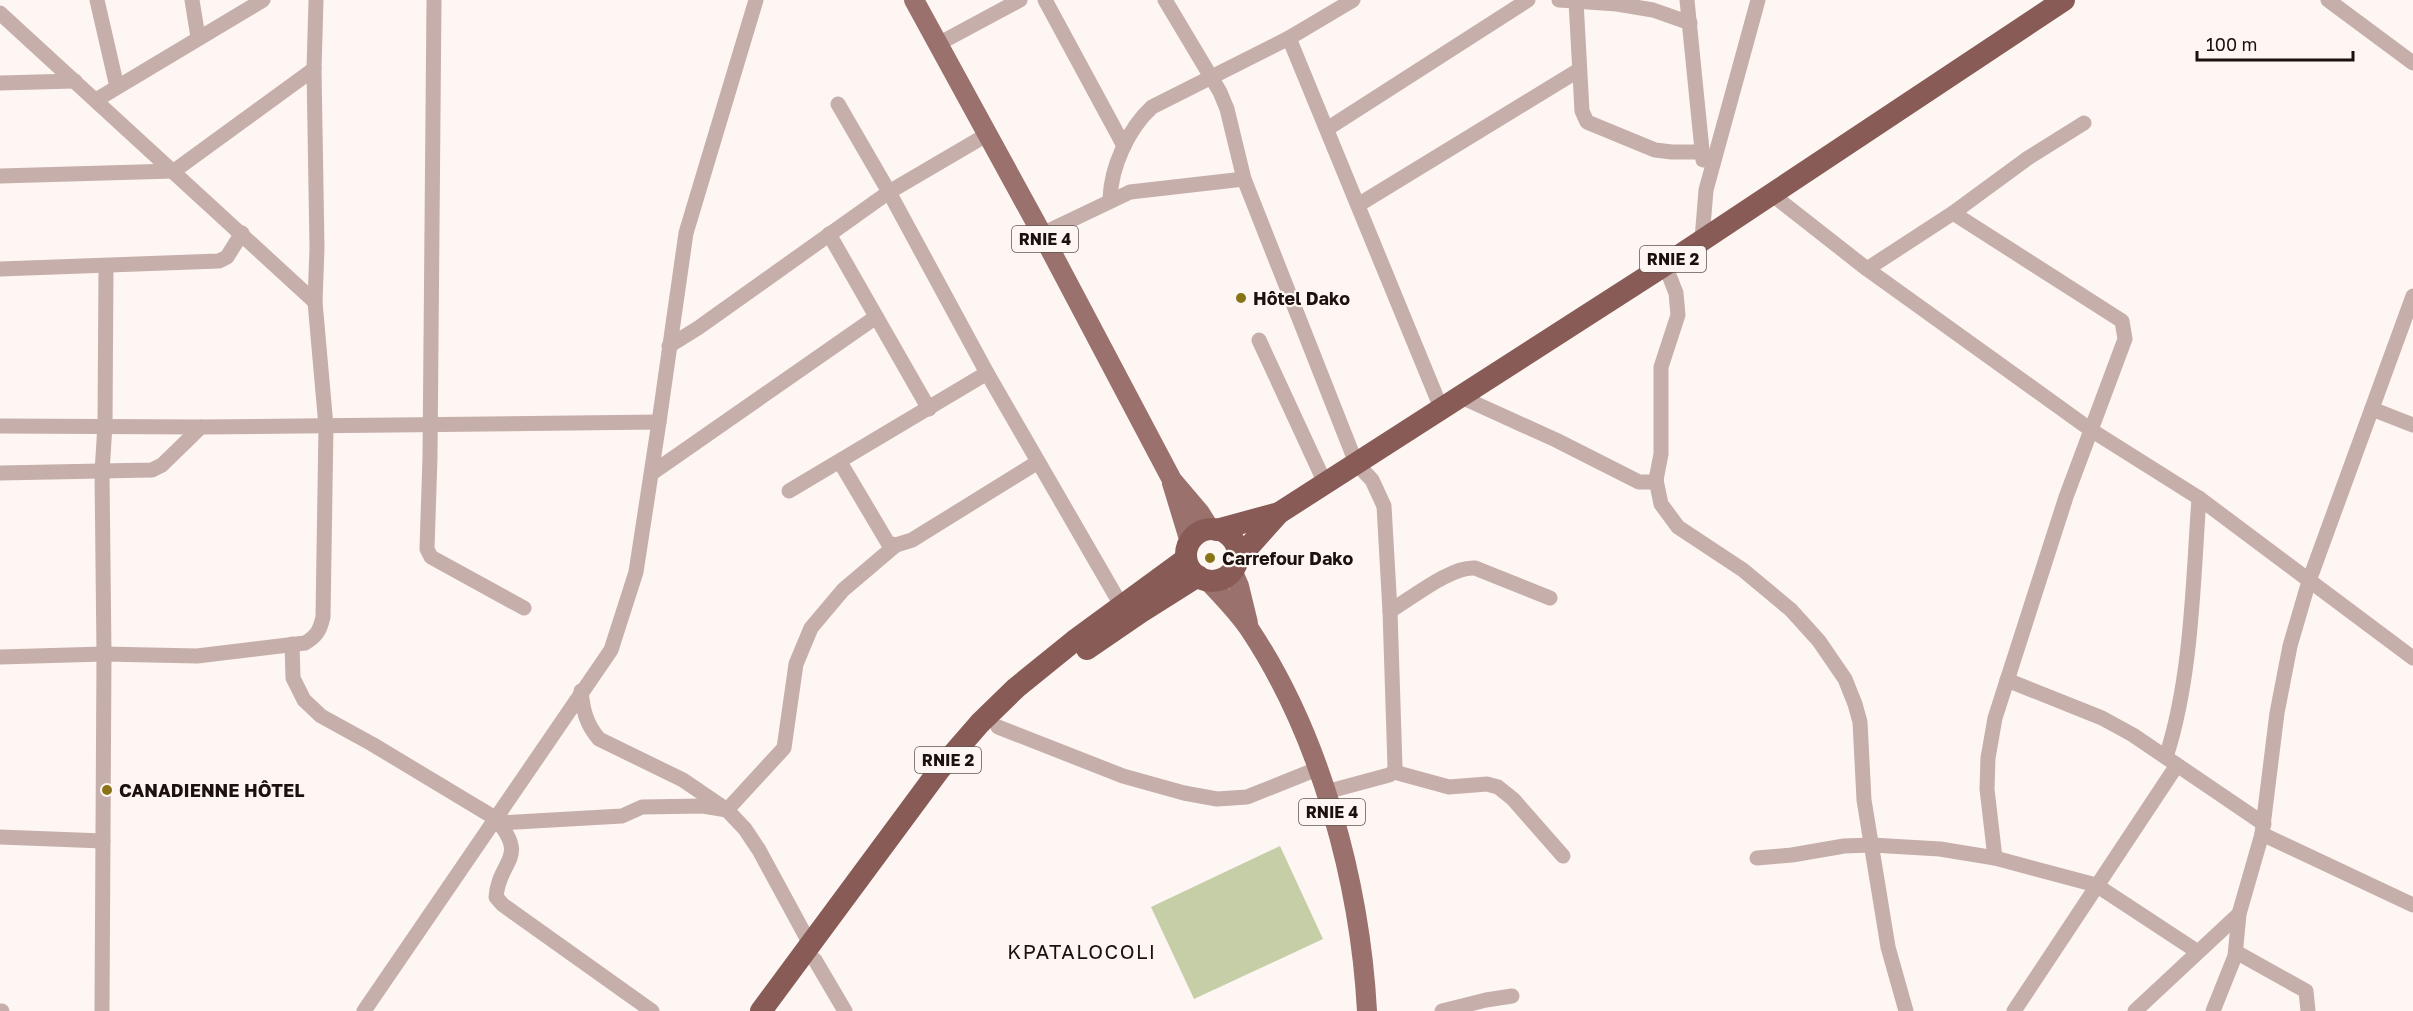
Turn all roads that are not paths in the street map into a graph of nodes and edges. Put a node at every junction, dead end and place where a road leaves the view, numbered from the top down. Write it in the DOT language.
graph roads {
  1 [pos="97,0"];
  2 [pos="192,0"];
  3 [pos="263,0"];
  4 [pos="316,0"];
  5 [pos="434,0"];
  6 [pos="756,0"];
  7 [pos="914,0"];
  8 [pos="1020,0"];
  9 [pos="1044,0"];
  10 [pos="1165,0"];
  11 [pos="1353,0"];
  12 [pos="1528,0"];
  13 [pos="1559,0"];
  14 [pos="1687,0"];
  15 [pos="1758,0"];
  16 [pos="2064,0"];
  17 [pos="2328,0"];
  18 [pos="1576,1"];
  19 [pos="0,13"];
  20 [pos="1690,23"];
  21 [pos="198,37"];
  22 [pos="1289,38"];
  23 [pos="938,44"];
  24 [pos="2413,63"];
  25 [pos="315,69"];
  26 [pos="1579,70"];
  27 [pos="1210,77"];
  28 [pos="75,81"];
  29 [pos="0,83"];
  30 [pos="117,87"];
  31 [pos="96,100"];
  32 [pos="838,104"];
  33 [pos="2084,123"];
  34 [pos="1327,129"];
  35 [pos="988,134"];
  36 [pos="1124,146"];
  37 [pos="1702,152"];
  38 [pos="174,171"];
  39 [pos="0,176"];
  40 [pos="1244,179"];
  41 [pos="1706,190"];
  42 [pos="889,192"];
  43 [pos="1770,193"];
  44 [pos="1110,200"];
  45 [pos="1358,206"];
  46 [pos="1953,213"];
  47 [pos="242,233"];
  48 [pos="829,234"];
  49 [pos="1042,234"];
  50 [pos="1702,239"];
  51 [pos="1665,264"];
  52 [pos="106,266"];
  53 [pos="0,269"];
  54 [pos="1867,269"];
  55 [pos="2413,296"];
  56 [pos="315,302"];
  57 [pos="876,317"];
  58 [pos="1259,340"];
  59 [pos="669,346"];
  60 [pos="987,373"];
  61 [pos="1450,402"];
  62 [pos="928,409"];
  63 [pos="2372,409"];
  64 [pos="659,423"];
  65 [pos="429,424"];
  66 [pos="105,425"];
  67 [pos="2413,425"];
  68 [pos="0,426"];
  69 [pos="201,426"];
  70 [pos="326,426"];
  71 [pos="2091,430"];
  72 [pos="840,462"];
  73 [pos="1038,462"];
  74 [pos="1356,463"];
  75 [pos="102,472"];
  76 [pos="0,473"];
  77 [pos="652,473"];
  78 [pos="1172,480"];
  79 [pos="1656,480"];
  80 [pos="1325,483"];
  81 [pos="789,491"];
  82 [pos="2199,498"];
  83 [pos="1279,513"];
  84 [pos="1213,529"];
  85 [pos="896,545"];
  86 [pos="1196,564"];
  87 [pos="1235,565"];
  88 [pos="2309,581"];
  89 [pos="1550,598"];
  90 [pos="1121,605"];
  91 [pos="524,609"];
  92 [pos="1390,611"];
  93 [pos="1249,629"];
  94 [pos="292,644"];
  95 [pos="104,654"];
  96 [pos="0,657"];
  97 [pos="2413,658"];
  98 [pos="2007,680"];
  99 [pos="581,691"];
  100 [pos="998,727"];
  101 [pos="2171,761"];
  102 [pos="1317,769"];
  103 [pos="1394,772"];
  104 [pos="1326,792"];
  105 [pos="727,810"];
  106 [pos="497,821"];
  107 [pos="2263,829"];
  108 [pos="0,837"];
  109 [pos="103,841"];
  110 [pos="1872,845"];
  111 [pos="1563,856"];
  112 [pos="1757,858"];
  113 [pos="1995,858"];
  114 [pos="2096,885"];
  115 [pos="2413,905"];
  116 [pos="2239,914"];
  117 [pos="813,952"];
  118 [pos="2198,952"];
  119 [pos="2236,952"];
  120 [pos="1512,996"];
  121 [pos="102,1011"];
  122 [pos="364,1011"];
  123 [pos="652,1011"];
  124 [pos="761,1011"];
  125 [pos="777,1011"];
  126 [pos="845,1011"];
  127 [pos="1367,1011"];
  128 [pos="1442,1011"];
  129 [pos="1906,1011"];
  130 [pos="2014,1011"];
  131 [pos="2135,1011"];
  132 [pos="2213,1011"];
  133 [pos="2308,1011"];
  1 -- 30 [label="street"];
  2 -- 21 [label="street"];
  3 -- 21 [label="street"];
  4 -- 25 [label="street"];
  5 -- 65 [label="street"];
  6 -- 59 [label="street"];
  7 -- 23 [label="main road, RNIE 4"];
  8 -- 23 [label="street"];
  9 -- 36 [label="street"];
  10 -- 27 [label="street"];
  11 -- 22 [label="street"];
  12 -- 34 [label="street"];
  13 -- 18 [label="street"];
  14 -- 20 [label="street"];
  15 -- 41 [label="street"];
  16 -- 43 [label="highway, RNIE 2"];
  17 -- 24 [label="street"];
  18 -- 20 [label="street"];
  18 -- 26 [label="street"];
  19 -- 28 [label="street"];
  20 -- 37 [label="street"];
  21 -- 30 [label="street"];
  22 -- 27 [label="street"];
  22 -- 34 [label="street"];
  23 -- 35 [label="main road, RNIE 4"];
  25 -- 38 [label="street"];
  25 -- 56 [label="street"];
  26 -- 37 [label="street"];
  26 -- 45 [label="street"];
  27 -- 36 [label="street"];
  27 -- 40 [label="street"];
  28 -- 29 [label="street"];
  28 -- 31 [label="street"];
  30 -- 31 [label="street"];
  31 -- 38 [label="street"];
  32 -- 42 [label="street"];
  33 -- 46 [label="street"];
  34 -- 45 [label="street"];
  35 -- 42 [label="street"];
  35 -- 49 [label="main road, RNIE 4"];
  36 -- 44 [label="street"];
  37 -- 41 [label="street"];
  38 -- 39 [label="street"];
  38 -- 47 [label="street"];
  40 -- 44 [label="street"];
  40 -- 74 [label="street"];
  41 -- 50 [label="street"];
  42 -- 48 [label="street"];
  42 -- 60 [label="street"];
  43 -- 50 [label="highway, RNIE 2"];
  43 -- 54 [label="street"];
  44 -- 49 [label="street"];
  45 -- 61 [label="street"];
  46 -- 54 [label="street"];
  46 -- 71 [label="street"];
  47 -- 52 [label="street"];
  47 -- 56 [label="street"];
  48 -- 57 [label="street"];
  48 -- 59 [label="street"];
  49 -- 78 [label="main road, RNIE 4"];
  50 -- 51 [label="highway, RNIE 2"];
  51 -- 61 [label="highway, RNIE 2"];
  51 -- 79 [label="street"];
  52 -- 53 [label="street"];
  52 -- 66 [label="street"];
  54 -- 71 [label="street"];
  55 -- 63 [label="street"];
  56 -- 70 [label="street"];
  57 -- 62 [label="street"];
  57 -- 77 [label="street"];
  58 -- 80 [label="street"];
  59 -- 64 [label="street"];
  60 -- 62 [label="street"];
  60 -- 73 [label="street"];
  61 -- 74 [label="highway, RNIE 2"];
  61 -- 79 [label="street"];
  62 -- 72 [label="street"];
  63 -- 67 [label="street"];
  63 -- 88 [label="street"];
  64 -- 65 [label="street"];
  64 -- 77 [label="street"];
  65 -- 70 [label="street"];
  65 -- 91 [label="street"];
  66 -- 68 [label="street"];
  66 -- 69 [label="street"];
  66 -- 75 [label="street"];
  69 -- 70 [label="street"];
  69 -- 75 [label="street"];
  70 -- 94 [label="street"];
  71 -- 82 [label="street"];
  71 -- 98 [label="street"];
  72 -- 81 [label="street"];
  72 -- 85 [label="street"];
  73 -- 85 [label="street"];
  73 -- 90 [label="street"];
  74 -- 80 [label="highway, RNIE 2"];
  74 -- 92 [label="street"];
  75 -- 76 [label="street"];
  75 -- 95 [label="street"];
  77 -- 99 [label="street"];
  78 -- 84 [label="main road, RNIE 4"];
  78 -- 86 [label="main road, RNIE 4"];
  79 -- 110 [label="street"];
  80 -- 83 [label="highway, RNIE 2"];
  82 -- 88 [label="street"];
  82 -- 101 [label="street"];
  83 -- 84 [label="highway"];
  83 -- 87 [label="highway"];
  84 -- 86 [label="highway"];
  84 -- 87 [label="highway"];
  85 -- 105 [label="street"];
  86 -- 87 [label="highway"];
  86 -- 90 [label="highway, RNIE 2"];
  86 -- 93 [label="main road, RNIE 4"];
  86 -- 100 [label="highway, RNIE 2"];
  87 -- 93 [label="main road, RNIE 4"];
  88 -- 97 [label="street"];
  88 -- 107 [label="street"];
  89 -- 92 [label="street"];
  90 -- 117 [label="highway, RNIE 2"];
  92 -- 103 [label="street"];
  93 -- 102 [label="main road, RNIE 4"];
  94 -- 95 [label="street"];
  94 -- 106 [label="street"];
  95 -- 96 [label="street"];
  95 -- 109 [label="street"];
  98 -- 101 [label="street"];
  98 -- 113 [label="street"];
  99 -- 105 [label="street"];
  99 -- 106 [label="street"];
  100 -- 102 [label="street"];
  100 -- 117 [label="highway, RNIE 2"];
  101 -- 107 [label="street"];
  101 -- 114 [label="street"];
  102 -- 104 [label="main road, RNIE 4"];
  103 -- 104 [label="street"];
  103 -- 111 [label="street"];
  104 -- 127 [label="main road, RNIE 4"];
  105 -- 106 [label="street"];
  105 -- 117 [label="street"];
  106 -- 122 [label="street"];
  106 -- 123 [label="street"];
  107 -- 115 [label="street"];
  107 -- 116 [label="street"];
  108 -- 109 [label="street"];
  109 -- 121 [label="street"];
  110 -- 112 [label="street"];
  110 -- 113 [label="street"];
  110 -- 129 [label="street"];
  113 -- 114 [label="street"];
  114 -- 118 [label="street"];
  114 -- 130 [label="street"];
  116 -- 118 [label="street"];
  116 -- 119 [label="street"];
  117 -- 124 [label="highway, RNIE 2"];
  117 -- 125 [label="highway, RNIE 2"];
  117 -- 126 [label="street"];
  118 -- 131 [label="street"];
  119 -- 132 [label="street"];
  119 -- 133 [label="street"];
  120 -- 128 [label="street"];
}
